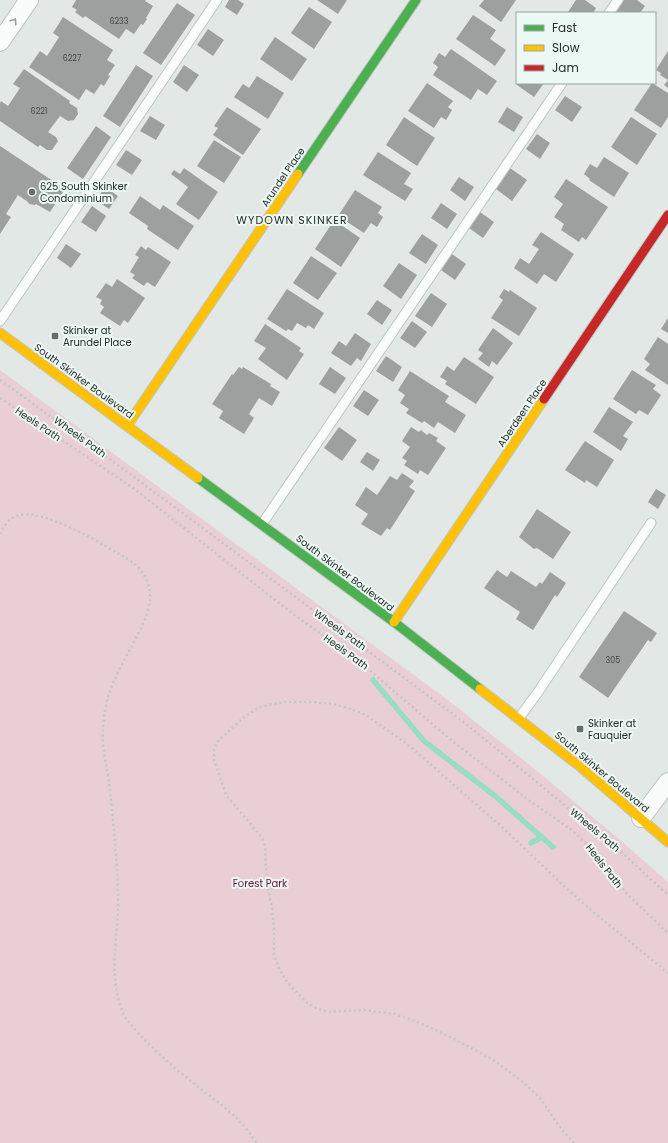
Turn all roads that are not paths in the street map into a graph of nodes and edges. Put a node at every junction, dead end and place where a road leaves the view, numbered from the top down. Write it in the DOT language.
graph roads {
  1 [pos="28,0"];
  2 [pos="217,0"];
  3 [pos="416,0"];
  4 [pos="618,0"];
  5 [pos="610,12"];
  6 [pos="0,42"];
  7 [pos="561,84"];
  8 [pos="668,216"];
  9 [pos="0,321"];
  10 [pos="0,333"];
  11 [pos="127,426"];
  12 [pos="651,522"];
  13 [pos="262,524"];
  14 [pos="394,622"];
  15 [pos="519,718"];
  16 [pos="668,782"];
  17 [pos="640,818"];
  18 [pos="668,842"];
  6 -- 1 [label="street, one-way"];
  2 -- 9 [label="lane"];
  3 -- 11 [label="street, Arundel Place"];
  4 -- 5 [label="lane"];
  7 -- 13 [label="lane"];
  8 -- 14 [label="street, Aberdeen Place"];
  10 -- 11 [label="street, South Skinker Boulevard"];
  11 -- 13 [label="street, South Skinker Boulevard"];
  12 -- 15 [label="lane"];
  13 -- 14 [label="street, South Skinker Boulevard"];
  14 -- 15 [label="street, South Skinker Boulevard"];
  15 -- 17 [label="street, South Skinker Boulevard"];
  16 -- 17 [label="street"];
  17 -- 18 [label="street, South Skinker Boulevard"];
}
